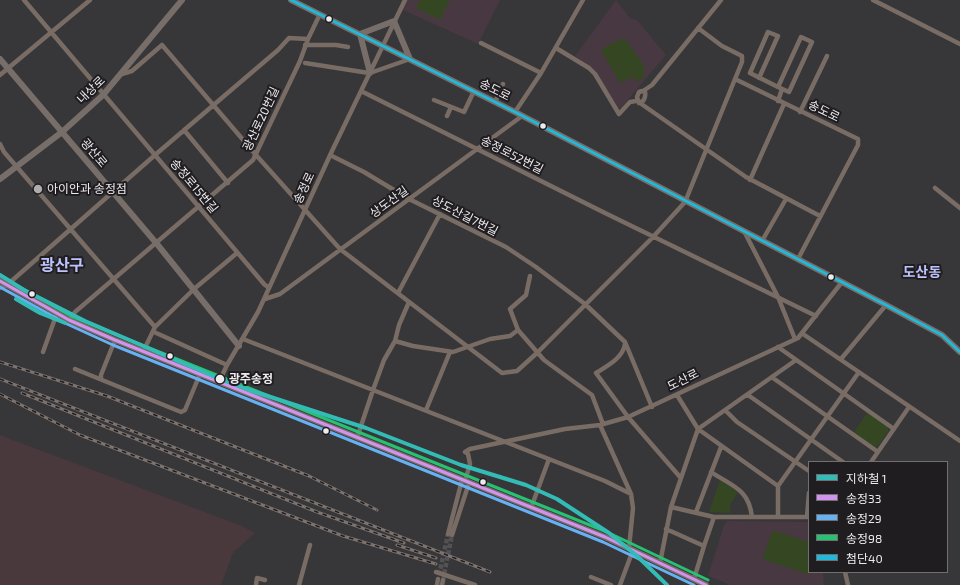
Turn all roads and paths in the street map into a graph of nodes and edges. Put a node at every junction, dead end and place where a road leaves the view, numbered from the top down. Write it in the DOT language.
graph roads {
  1 [pos="24,0"];
  2 [pos="90,0"];
  3 [pos="182,0"];
  4 [pos="293,0"];
  5 [pos="404,0"];
  6 [pos="583,0"];
  7 [pos="721,0"];
  8 [pos="873,0"];
  9 [pos="320,14"];
  10 [pos="394,21"];
  11 [pos="698,28"];
  12 [pos="51,32"];
  13 [pos="360,34"];
  14 [pos="308,38"];
  15 [pos="481,43"];
  16 [pos="960,44"];
  17 [pos="305,46"];
  18 [pos="348,46"];
  19 [pos="382,46"];
  20 [pos="556,48"];
  21 [pos="827,56"];
  22 [pos="0,59"];
  23 [pos="410,59"];
  24 [pos="305,63"];
  25 [pos="8,69"];
  26 [pos="370,73"];
  27 [pos="541,73"];
  28 [pos="122,74"];
  29 [pos="0,75"];
  30 [pos="759,78"];
  31 [pos="735,79"];
  32 [pos="503,84"];
  33 [pos="780,88"];
  34 [pos="361,91"];
  35 [pos="474,91"];
  36 [pos="643,91"];
  37 [pos="103,95"];
  38 [pos="434,100"];
  39 [pos="778,101"];
  40 [pos="495,102"];
  41 [pos="638,102"];
  42 [pos="784,104"];
  43 [pos="214,106"];
  44 [pos="451,107"];
  45 [pos="515,112"];
  46 [pos="800,112"];
  47 [pos="447,116"];
  48 [pos="522,116"];
  49 [pos="184,130"];
  50 [pos="62,132"];
  51 [pos="0,144"];
  52 [pos="478,149"];
  53 [pos="706,150"];
  54 [pos="2,154"];
  55 [pos="155,155"];
  56 [pos="256,155"];
  57 [pos="330,155"];
  58 [pos="17,166"];
  59 [pos="0,179"];
  60 [pos="750,180"];
  61 [pos="228,183"];
  62 [pos="935,188"];
  63 [pos="112,192"];
  64 [pos="409,199"];
  65 [pos="786,199"];
  66 [pos="685,202"];
  67 [pos="199,207"];
  68 [pos="960,208"];
  69 [pos="305,210"];
  70 [pos="440,214"];
  71 [pos="820,216"];
  72 [pos="71,228"];
  73 [pos="744,231"];
  74 [pos="653,236"];
  75 [pos="762,240"];
  76 [pos="157,244"];
  77 [pos="340,249"];
  78 [pos="237,253"];
  79 [pos="798,259"];
  80 [pos="530,276"];
  81 [pos="114,280"];
  82 [pos="0,281"];
  83 [pos="842,282"];
  84 [pos="7,285"];
  85 [pos="0,288"];
  86 [pos="269,288"];
  87 [pos="194,290"];
  88 [pos="398,293"];
  89 [pos="778,297"];
  90 [pos="265,299"];
  91 [pos="410,302"];
  92 [pos="585,304"];
  93 [pos="886,305"];
  94 [pos="57,313"];
  95 [pos="816,316"];
  96 [pos="70,320"];
  97 [pos="155,330"];
  98 [pos="518,330"];
  99 [pos="803,334"];
  100 [pos="795,339"];
  101 [pos="115,340"];
  102 [pos="243,340"];
  103 [pos="395,341"];
  104 [pos="625,342"];
  105 [pos="239,346"];
  106 [pos="467,346"];
  107 [pos="778,347"];
  108 [pos="43,352"];
  109 [pos="143,352"];
  110 [pos="450,352"];
  111 [pos="538,352"];
  112 [pos="960,352"];
  113 [pos="841,359"];
  114 [pos="796,360"];
  115 [pos="227,365"];
  116 [pos="75,369"];
  117 [pos="859,372"];
  118 [pos="200,374"];
  119 [pos="772,378"];
  120 [pos="101,379"];
  121 [pos="219,382"];
  122 [pos="373,390"];
  123 [pos="845,394"];
  124 [pos="677,395"];
  125 [pos="748,395"];
  126 [pos="652,406"];
  127 [pos="909,407"];
  128 [pos="426,410"];
  129 [pos="726,411"];
  130 [pos="628,417"];
  131 [pos="828,418"];
  132 [pos="602,424"];
  133 [pos="698,429"];
  134 [pos="894,429"];
  135 [pos="357,438"];
  136 [pos="504,441"];
  137 [pos="812,441"];
  138 [pos="960,441"];
  139 [pos="721,446"];
  140 [pos="878,452"];
  141 [pos="549,459"];
  142 [pos="842,461"];
  143 [pos="872,461"];
  144 [pos="796,462"];
  145 [pos="808,470"];
  146 [pos="711,472"];
  147 [pos="680,477"];
  148 [pos="466,481"];
  149 [pos="778,486"];
  150 [pos="631,494"];
  151 [pos="671,507"];
  152 [pos="531,508"];
  153 [pos="696,512"];
  154 [pos="714,517"];
  155 [pos="752,517"];
  156 [pos="778,517"];
  157 [pos="808,517"];
  158 [pos="666,528"];
  159 [pos="310,545"];
  160 [pos="704,546"];
  161 [pos="631,549"];
  162 [pos="660,563"];
  163 [pos="436,572"];
  164 [pos="844,573"];
  165 [pos="591,577"];
  166 [pos="694,579"];
  167 [pos="265,580"];
  168 [pos="441,581"];
  169 [pos="256,585"];
  170 [pos="299,585"];
  171 [pos="437,585"];
  172 [pos="475,585"];
  173 [pos="611,585"];
  174 [pos="620,585"];
  175 [pos="706,585"];
  176 [pos="848,585"];
  1 -- 12 [label="street, 송정로15번길"];
  2 -- 12 [label="street"];
  3 -- 28 [label="main road, 내상로"];
  4 -- 9 [label="main road, 송도로"];
  5 -- 10 [label="street, 송정로"];
  6 -- 20 [label="street"];
  7 -- 11 [label="street"];
  8 -- 16 [label="street"];
  9 -- 13 [label="main road, 송도로"];
  9 -- 14 [label="street, 광산로20번길"];
  10 -- 13 [label="main road"];
  10 -- 19 [label="street, 송정로"];
  10 -- 23 [label="main road"];
  11 -- 31 [label="street"];
  11 -- 36 [label="street"];
  12 -- 25 [label="street"];
  12 -- 37 [label="street, 송정로15번길"];
  13 -- 19 [label="main road, 송도로"];
  13 -- 26 [label="main road"];
  14 -- 17 [label="street, 광산로20번길"];
  14 -- 43 [label="street"];
  15 -- 27 [label="street"];
  17 -- 18 [label="street"];
  17 -- 56 [label="street, 광산로20번길"];
  19 -- 23 [label="main road, 송도로"];
  19 -- 26 [label="street, 송정로"];
  20 -- 27 [label="street"];
  20 -- 41 [label="street"];
  21 -- 46 [label="street"];
  22 -- 25 [label="main road, 광산로"];
  23 -- 26 [label="street"];
  23 -- 35 [label="main road, 송도로"];
  24 -- 26 [label="street"];
  25 -- 29 [label="street"];
  25 -- 50 [label="main road, 광산로"];
  26 -- 34 [label="street, 송정로"];
  27 -- 45 [label="street"];
  28 -- 37 [label="main road, 내상로"];
  28 -- 43 [label="street"];
  30 -- 30 [label="street"];
  30 -- 33 [label="street"];
  31 -- 39 [label="street, 송도로"];
  31 -- 53 [label="street"];
  32 -- 40 [label="street"];
  33 -- 33 [label="street"];
  33 -- 39 [label="street"];
  34 -- 52 [label="street, 송정로52번길"];
  34 -- 57 [label="street, 송정로"];
  35 -- 40 [label="main road, 송도로"];
  35 -- 44 [label="street"];
  36 -- 41 [label="street"];
  36 -- 41 [label="street"];
  37 -- 50 [label="main road, 내상로"];
  37 -- 55 [label="street, 송정로15번길"];
  38 -- 44 [label="street"];
  39 -- 42 [label="street, 송도로"];
  40 -- 45 [label="main road, 송도로"];
  41 -- 53 [label="street"];
  42 -- 46 [label="street, 송도로"];
  42 -- 60 [label="street"];
  43 -- 49 [label="street"];
  43 -- 56 [label="street"];
  44 -- 47 [label="street"];
  45 -- 48 [label="main road, 송도로"];
  46 -- 71 [label="street, 송도로"];
  48 -- 52 [label="street, 상도산길"];
  48 -- 66 [label="main road, 송도로"];
  49 -- 55 [label="street"];
  49 -- 61 [label="street"];
  50 -- 58 [label="main road, 내상로"];
  50 -- 63 [label="main road, 광산로"];
  51 -- 54 [label="street"];
  52 -- 64 [label="street, 상도산길"];
  52 -- 74 [label="street, 송정로52번길"];
  53 -- 60 [label="street"];
  53 -- 66 [label="street"];
  54 -- 58 [label="street"];
  55 -- 63 [label="street"];
  55 -- 67 [label="street, 송정로15번길"];
  56 -- 61 [label="street, 광산로20번길"];
  56 -- 69 [label="street"];
  57 -- 64 [label="street, 상도산길7번길"];
  57 -- 69 [label="street, 송정로"];
  58 -- 59 [label="main road, 내상로"];
  58 -- 72 [label="street"];
  60 -- 65 [label="street"];
  61 -- 67 [label="street, 광산로20번길"];
  62 -- 68 [label="street"];
  63 -- 72 [label="street"];
  63 -- 76 [label="main road, 광산로"];
  64 -- 70 [label="street, 상도산길7번길"];
  64 -- 77 [label="street, 상도산길"];
  65 -- 71 [label="street"];
  65 -- 75 [label="street"];
  66 -- 73 [label="main road, 송도로"];
  66 -- 74 [label="street"];
  67 -- 76 [label="street, 광산로20번길"];
  67 -- 78 [label="street, 송정로15번길"];
  69 -- 77 [label="street"];
  69 -- 86 [label="street, 송정로"];
  70 -- 88 [label="street"];
  70 -- 92 [label="street, 상도산길7번길"];
  71 -- 79 [label="street, 송도로"];
  72 -- 81 [label="street"];
  72 -- 84 [label="street"];
  73 -- 75 [label="main road, 송도로"];
  73 -- 89 [label="street"];
  74 -- 89 [label="street, 송정로52번길"];
  74 -- 92 [label="street"];
  75 -- 79 [label="main road, 송도로"];
  76 -- 81 [label="street, 광산로20번길"];
  76 -- 87 [label="main road, 광산로"];
  77 -- 88 [label="street"];
  77 -- 90 [label="street, 상도산길"];
  78 -- 86 [label="street, 송정로15번길"];
  78 -- 87 [label="street"];
  79 -- 83 [label="main road, 송도로"];
  80 -- 98 [label="street"];
  81 -- 96 [label="street, 광산로20번길"];
  81 -- 97 [label="street"];
  82 -- 84 [label="main road"];
  83 -- 93 [label="main road, 송도로"];
  83 -- 95 [label="street, 도산로"];
  84 -- 85 [label="street"];
  84 -- 94 [label="main road"];
  86 -- 90 [label="street, 송정로"];
  87 -- 97 [label="street"];
  87 -- 105 [label="main road, 광산로"];
  88 -- 91 [label="street"];
  89 -- 95 [label="street, 송정로52번길"];
  89 -- 100 [label="street"];
  90 -- 102 [label="street, 송정로"];
  91 -- 103 [label="street"];
  91 -- 106 [label="street"];
  92 -- 104 [label="street, 상도산길7번길"];
  92 -- 111 [label="street"];
  93 -- 112 [label="main road, 송도로"];
  93 -- 113 [label="street"];
  94 -- 96 [label="main road"];
  94 -- 108 [label="street"];
  95 -- 99 [label="street, 도산로"];
  96 -- 101 [label="main road"];
  97 -- 109 [label="street"];
  97 -- 115 [label="street"];
  98 -- 106 [label="street"];
  98 -- 111 [label="street"];
  99 -- 100 [label="street, 도산로"];
  99 -- 113 [label="street"];
  100 -- 107 [label="street, 도산로"];
  101 -- 109 [label="main road"];
  101 -- 120 [label="street"];
  102 -- 105 [label="street, 송정로"];
  102 -- 122 [label="street"];
  103 -- 110 [label="street"];
  103 -- 122 [label="street"];
  104 -- 126 [label="street"];
  104 -- 130 [label="street"];
  105 -- 115 [label="street, 송정로"];
  106 -- 110 [label="street"];
  106 -- 111 [label="street"];
  107 -- 114 [label="street"];
  107 -- 124 [label="street, 도산로"];
  109 -- 118 [label="main road"];
  110 -- 128 [label="street"];
  111 -- 132 [label="street"];
  113 -- 117 [label="street"];
  114 -- 119 [label="street"];
  114 -- 123 [label="street"];
  115 -- 121 [label="street, 송정로"];
  116 -- 120 [label="street"];
  117 -- 123 [label="street"];
  117 -- 127 [label="street"];
  118 -- 120 [label="street"];
  118 -- 121 [label="main road"];
  119 -- 125 [label="street"];
  119 -- 131 [label="street"];
  121 -- 135 [label="main road"];
  122 -- 128 [label="street"];
  122 -- 135 [label="street"];
  123 -- 131 [label="street"];
  123 -- 134 [label="street"];
  124 -- 126 [label="street, 도산로"];
  124 -- 133 [label="street"];
  125 -- 129 [label="street"];
  125 -- 137 [label="street"];
  126 -- 130 [label="street, 도산로"];
  127 -- 134 [label="street"];
  127 -- 138 [label="street"];
  128 -- 136 [label="street"];
  129 -- 133 [label="street"];
  129 -- 144 [label="street"];
  130 -- 132 [label="street, 도산로"];
  130 -- 147 [label="street"];
  131 -- 137 [label="street"];
  131 -- 140 [label="street"];
  132 -- 136 [label="street, 도산로"];
  132 -- 150 [label="street"];
  133 -- 139 [label="street"];
  133 -- 147 [label="street"];
  134 -- 140 [label="street"];
  135 -- 148 [label="main road"];
  136 -- 141 [label="street"];
  136 -- 148 [label="street, 도산로"];
  137 -- 142 [label="street"];
  137 -- 144 [label="street"];
  139 -- 146 [label="street"];
  139 -- 149 [label="street"];
  140 -- 143 [label="street"];
  141 -- 150 [label="street"];
  141 -- 152 [label="street"];
  144 -- 145 [label="street"];
  144 -- 149 [label="street"];
  146 -- 153 [label="street"];
  146 -- 155 [label="street"];
  147 -- 151 [label="street"];
  148 -- 148 [label="street"];
  148 -- 152 [label="main road"];
  149 -- 156 [label="street"];
  150 -- 161 [label="street"];
  151 -- 153 [label="street"];
  151 -- 158 [label="street"];
  152 -- 161 [label="main road"];
  153 -- 154 [label="street"];
  154 -- 155 [label="street"];
  154 -- 160 [label="street"];
  155 -- 156 [label="street"];
  156 -- 157 [label="street"];
  158 -- 160 [label="street"];
  158 -- 162 [label="street"];
  159 -- 170 [label="street"];
  160 -- 166 [label="street"];
  161 -- 162 [label="main road"];
  161 -- 174 [label="street"];
  162 -- 166 [label="main road"];
  163 -- 172 [label="street"];
  164 -- 176 [label="street"];
  165 -- 173 [label="street"];
  166 -- 175 [label="main road"];
  167 -- 169 [label="street"];
  168 -- 171 [label="street"];
}
